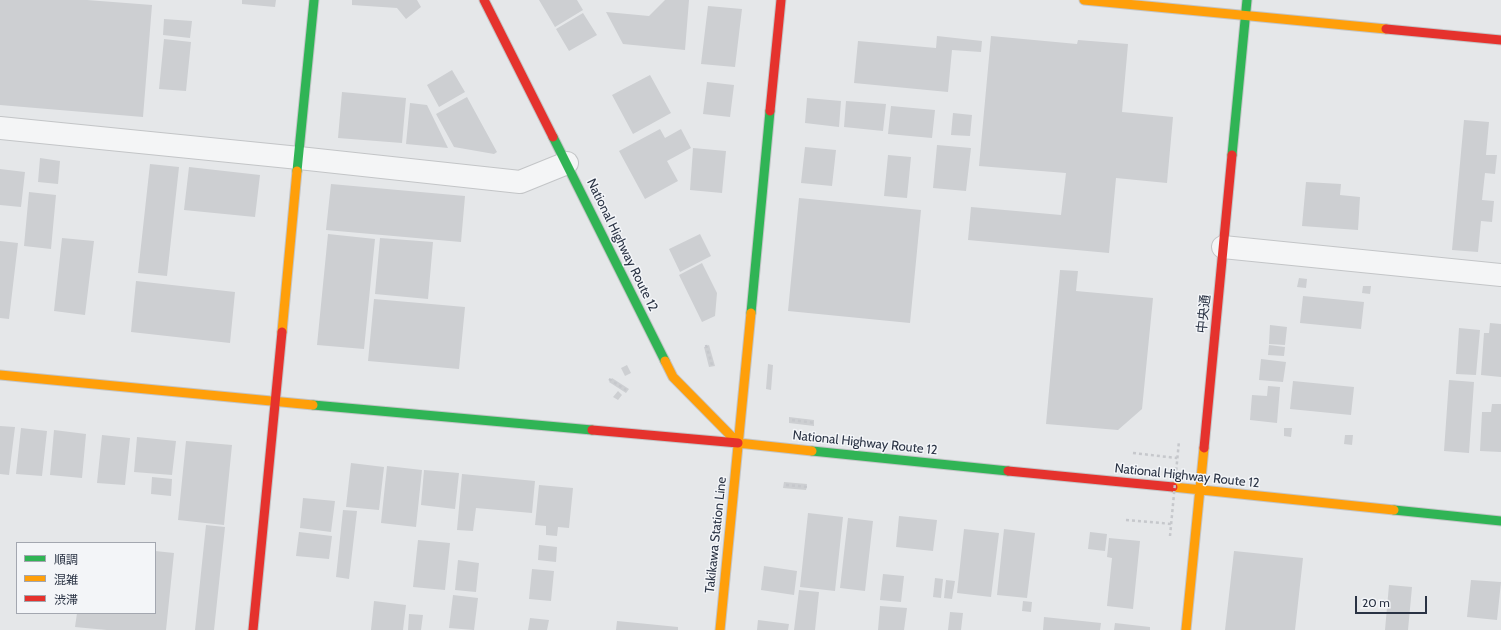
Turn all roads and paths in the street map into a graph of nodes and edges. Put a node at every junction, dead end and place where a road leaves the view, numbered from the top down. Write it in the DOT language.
graph roads {
  1 [pos="314,0"];
  2 [pos="484,0"];
  3 [pos="781,0"];
  4 [pos="1084,0"];
  5 [pos="1247,0"];
  6 [pos="1246,15"];
  7 [pos="1501,40"];
  8 [pos="0,128"];
  9 [pos="299,158"];
  10 [pos="567,163"];
  11 [pos="1223,247"];
  12 [pos="1501,275"];
  13 [pos="706,345"];
  14 [pos="712,365"];
  15 [pos="0,375"];
  16 [pos="609,379"];
  17 [pos="626,390"];
  18 [pos="275,402"];
  19 [pos="792,420"];
  20 [pos="815,423"];
  21 [pos="1179,441"];
  22 [pos="738,443"];
  23 [pos="1133,452"];
  24 [pos="1177,458"];
  25 [pos="786,485"];
  26 [pos="808,487"];
  27 [pos="1200,491"];
  28 [pos="1126,520"];
  29 [pos="1501,521"];
  30 [pos="1172,524"];
  31 [pos="1170,536"];
  32 [pos="253,630"];
  33 [pos="720,630"];
  34 [pos="1186,630"];
  1 -- 9 [label="main road"];
  2 -- 10 [label="main road, National Highway Route 12"];
  3 -- 22 [label="main road, Takikawa Station Line"];
  4 -- 6 [label="main road"];
  5 -- 6 [label="main road, 中央通"];
  6 -- 7 [label="main road"];
  6 -- 11 [label="main road, 中央通"];
  8 -- 9 [label="street"];
  9 -- 10 [label="street"];
  9 -- 18 [label="main road"];
  10 -- 22 [label="main road, National Highway Route 12"];
  11 -- 12 [label="street"];
  11 -- 27 [label="main road, 中央通"];
  13 -- 14 [label="path"];
  15 -- 18 [label="main road"];
  16 -- 17 [label="path"];
  18 -- 22 [label="main road"];
  18 -- 32 [label="main road"];
  19 -- 20 [label="path"];
  21 -- 24 [label="path, bridge"];
  22 -- 27 [label="main road, National Highway Route 12"];
  22 -- 33 [label="main road, Takikawa Station Line"];
  23 -- 24 [label="path, bridge"];
  24 -- 30 [label="path, bridge"];
  25 -- 26 [label="path"];
  27 -- 29 [label="main road, National Highway Route 12"];
  27 -- 34 [label="main road, 中央通"];
  28 -- 30 [label="path, bridge"];
  30 -- 31 [label="path, bridge"];
}
